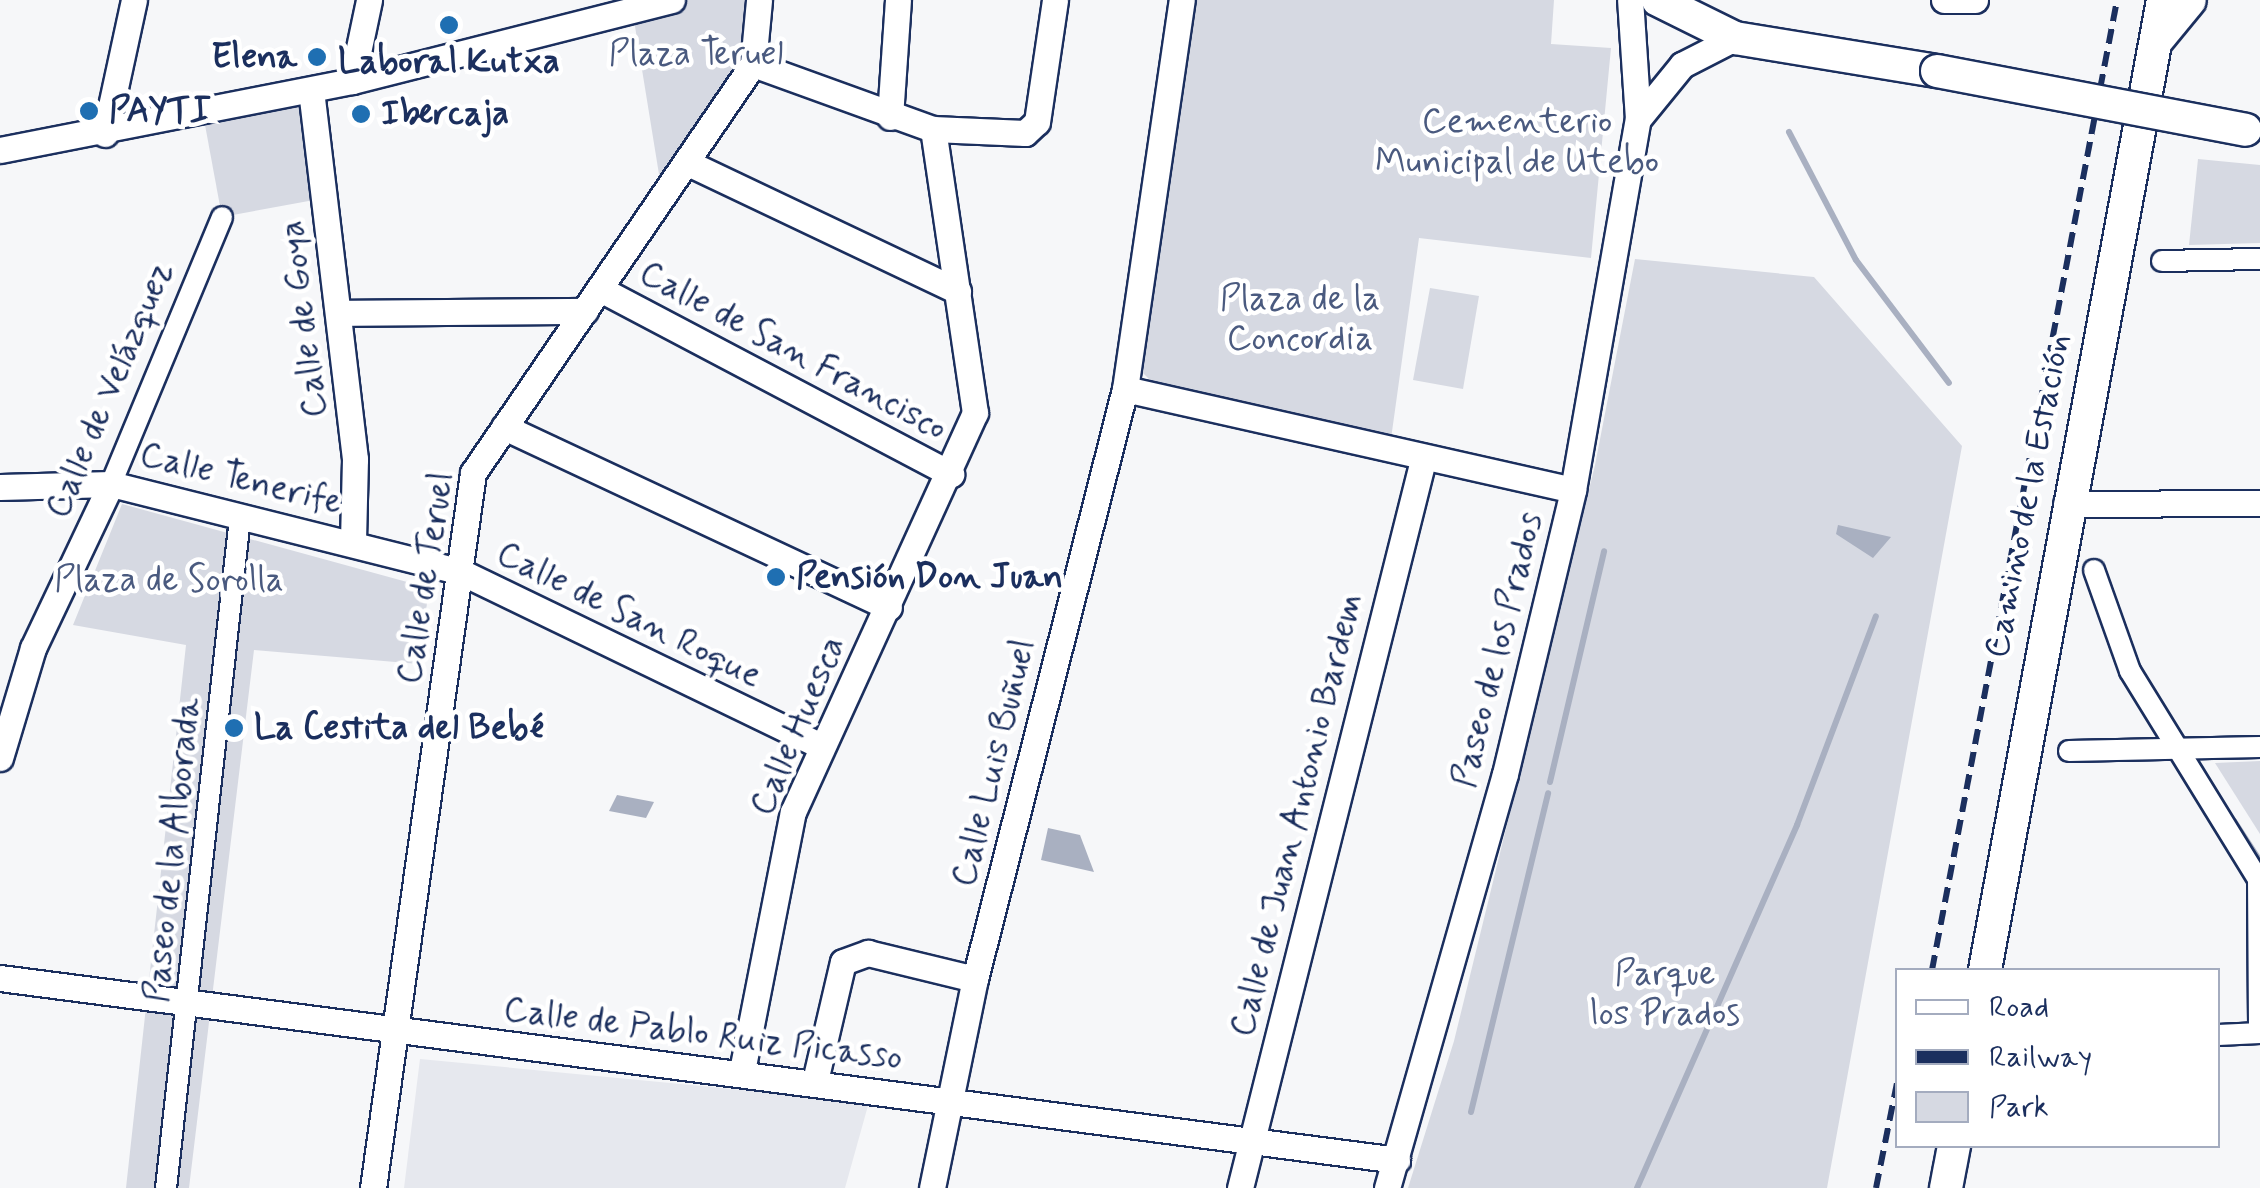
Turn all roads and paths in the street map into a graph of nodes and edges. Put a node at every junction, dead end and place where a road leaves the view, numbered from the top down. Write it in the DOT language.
graph roads {
  1 [pos="134,0"];
  2 [pos="369,0"];
  3 [pos="672,0"];
  4 [pos="759,0"];
  5 [pos="898,0"];
  6 [pos="1055,0"];
  7 [pos="1182,0"];
  8 [pos="1630,0"];
  9 [pos="1658,0"];
  10 [pos="1944,0"];
  11 [pos="1976,0"];
  12 [pos="2163,0"];
  13 [pos="2190,0"];
  14 [pos="623,9"];
  15 [pos="1734,38"];
  16 [pos="2158,38"];
  17 [pos="754,64"];
  18 [pos="352,81"];
  19 [pos="311,90"];
  20 [pos="890,117"];
  21 [pos="1638,119"];
  22 [pos="932,129"];
  23 [pos="2252,132"];
  24 [pos="105,134"];
  25 [pos="0,150"];
  26 [pos="688,164"];
  27 [pos="222,218"];
  28 [pos="2260,259"];
  29 [pos="2162,261"];
  30 [pos="602,290"];
  31 [pos="958,291"];
  32 [pos="585,311"];
  33 [pos="338,313"];
  34 [pos="1125,390"];
  35 [pos="504,427"];
  36 [pos="1423,460"];
  37 [pos="951,474"];
  38 [pos="111,484"];
  39 [pos="0,487"];
  40 [pos="1574,490"];
  41 [pos="2260,503"];
  42 [pos="2066,504"];
  43 [pos="240,518"];
  44 [pos="353,542"];
  45 [pos="2094,570"];
  46 [pos="460,572"];
  47 [pos="889,607"];
  48 [pos="821,746"];
  49 [pos="2260,747"];
  50 [pos="2180,749"];
  51 [pos="2069,752"];
  52 [pos="0,758"];
  53 [pos="2259,881"];
  54 [pos="1985,968"];
  55 [pos="0,978"];
  56 [pos="975,979"];
  57 [pos="190,1004"];
  58 [pos="394,1033"];
  59 [pos="2259,1033"];
  60 [pos="2220,1035"];
  61 [pos="742,1071"];
  62 [pos="815,1080"];
  63 [pos="954,1100"];
  64 [pos="1252,1140"];
  65 [pos="1954,1148"];
  66 [pos="1397,1160"];
  67 [pos="166,1188"];
  68 [pos="373,1188"];
  69 [pos="932,1188"];
  70 [pos="1240,1188"];
  71 [pos="1387,1188"];
  72 [pos="1946,1188"];
  1 -- 24 [label="street"];
  2 -- 18 [label="street"];
  3 -- 14 [label="street"];
  4 -- 17 [label="street, Calle de Teruel"];
  5 -- 20 [label="street"];
  6 -- 22 [label="street"];
  7 -- 34 [label="street, Calle Luis Buñuel"];
  8 -- 21 [label="street, Paseo de los Prados"];
  9 -- 15 [label="street"];
  10 -- 11 [label="street"];
  12 -- 16 [label="street, Camino de la Estación"];
  13 -- 16 [label="street, Camino de la Estación"];
  14 -- 18 [label="street"];
  15 -- 21 [label="street, Paseo de los Prados"];
  15 -- 23 [label="street, bridge"];
  16 -- 42 [label="street, Camino de la Estación"];
  17 -- 20 [label="street"];
  17 -- 26 [label="street, Calle de Teruel"];
  18 -- 19 [label="street"];
  19 -- 24 [label="street"];
  19 -- 33 [label="street, Calle de Goya"];
  20 -- 22 [label="street"];
  21 -- 40 [label="street, Paseo de los Prados"];
  22 -- 31 [label="street, Calle Huesca"];
  24 -- 25 [label="street"];
  26 -- 30 [label="street, Calle de Teruel"];
  26 -- 31 [label="street"];
  27 -- 38 [label="street, Calle de Velázquez"];
  28 -- 29 [label="street"];
  30 -- 32 [label="street, Calle de Teruel"];
  30 -- 37 [label="street, Calle de San Francisco"];
  31 -- 37 [label="street, Calle Huesca"];
  32 -- 33 [label="street"];
  32 -- 35 [label="street, Calle de Teruel"];
  33 -- 44 [label="street, Calle de Goya"];
  34 -- 36 [label="street"];
  34 -- 56 [label="street, Calle Luis Buñuel"];
  35 -- 46 [label="street, Calle de Teruel"];
  35 -- 47 [label="street"];
  36 -- 40 [label="street"];
  36 -- 64 [label="street, Calle de Juan Antonio Bardem"];
  37 -- 47 [label="street, Calle Huesca"];
  38 -- 39 [label="street, Calle Tenerife"];
  38 -- 43 [label="street, Calle Tenerife"];
  38 -- 52 [label="street, Calle de Velázquez"];
  40 -- 66 [label="street, Paseo de los Prados"];
  41 -- 42 [label="street"];
  42 -- 54 [label="street, Camino de la Estación"];
  43 -- 44 [label="street, Calle Tenerife"];
  43 -- 57 [label="street, Paseo de la Alborada"];
  44 -- 46 [label="street, Calle Tenerife"];
  45 -- 50 [label="street"];
  46 -- 48 [label="street, Calle de San Roque"];
  46 -- 58 [label="street, Calle de Teruel"];
  47 -- 48 [label="street, Calle Huesca"];
  48 -- 61 [label="street, Calle Huesca"];
  49 -- 50 [label="street"];
  50 -- 51 [label="street"];
  50 -- 53 [label="street"];
  53 -- 59 [label="street"];
  55 -- 57 [label="street, Calle de Pablo Ruiz Picasso"];
  56 -- 62 [label="street"];
  56 -- 63 [label="street, Calle Luis Buñuel"];
  57 -- 58 [label="street, Calle de Pablo Ruiz Picasso"];
  57 -- 67 [label="street, Paseo de la Alborada"];
  58 -- 61 [label="street, Calle de Pablo Ruiz Picasso"];
  58 -- 68 [label="street, Calle de Teruel"];
  59 -- 60 [label="street"];
  61 -- 62 [label="street, Calle de Pablo Ruiz Picasso"];
  62 -- 63 [label="street, Calle de Pablo Ruiz Picasso"];
  63 -- 64 [label="street, Calle de Pablo Ruiz Picasso"];
  63 -- 69 [label="street, Calle Luis Buñuel"];
  64 -- 66 [label="street, Calle de Pablo Ruiz Picasso"];
  64 -- 70 [label="street, Calle de Juan Antonio Bardem"];
  65 -- 72 [label="street"];
  66 -- 71 [label="street, Paseo de los Prados"];
}
